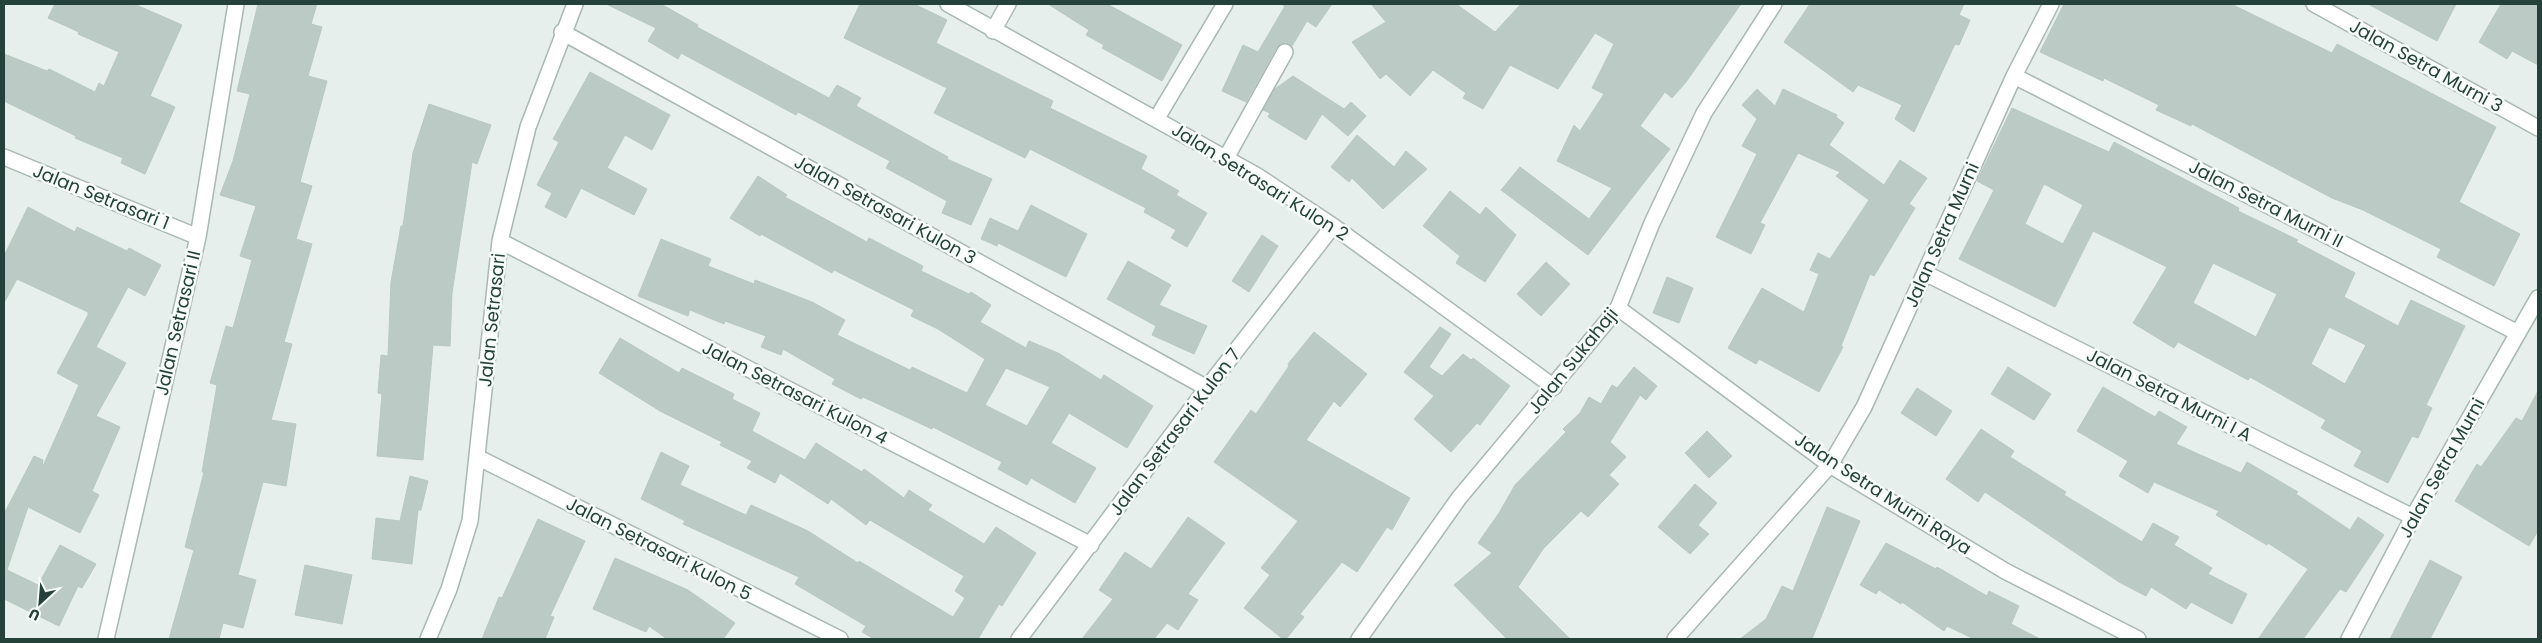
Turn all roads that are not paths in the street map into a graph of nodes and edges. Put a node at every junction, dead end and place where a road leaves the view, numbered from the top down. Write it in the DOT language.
graph roads {
  1 [pos="236,4"];
  2 [pos="575,4"];
  3 [pos="948,4"];
  4 [pos="1008,4"];
  5 [pos="1225,4"];
  6 [pos="1774,4"];
  7 [pos="2051,4"];
  8 [pos="2314,4"];
  9 [pos="993,31"];
  10 [pos="562,32"];
  11 [pos="1285,52"];
  12 [pos="2014,76"];
  13 [pos="1157,118"];
  14 [pos="2538,128"];
  15 [pos="4,156"];
  16 [pos="1226,158"];
  17 [pos="1333,226"];
  18 [pos="198,237"];
  19 [pos="500,241"];
  20 [pos="1925,273"];
  21 [pos="2538,298"];
  22 [pos="1618,308"];
  23 [pos="2518,332"];
  24 [pos="1554,387"];
  25 [pos="1207,388"];
  26 [pos="478,458"];
  27 [pos="1830,466"];
  28 [pos="2413,518"];
  29 [pos="1091,545"];
  30 [pos="106,639"];
  31 [pos="428,639"];
  32 [pos="840,639"];
  33 [pos="1020,639"];
  34 [pos="1359,639"];
  35 [pos="1675,639"];
  36 [pos="2138,639"];
  37 [pos="2349,639"];
  1 -- 18 [label="street, Jalan Setrasari II"];
  2 -- 10 [label="street, Jalan Setrasari"];
  3 -- 9 [label="street, Jalan Setrasari Kulon 2"];
  4 -- 9 [label="street"];
  5 -- 13 [label="street"];
  6 -- 22 [label="street, Jalan Sukahaji"];
  7 -- 12 [label="street, Jalan Setra Murni"];
  8 -- 14 [label="street, Jalan Setra Murni 3"];
  9 -- 13 [label="street, Jalan Setrasari Kulon 2"];
  10 -- 19 [label="street, Jalan Setrasari"];
  10 -- 25 [label="street, Jalan Setrasari Kulon 3"];
  11 -- 16 [label="street"];
  12 -- 20 [label="street, Jalan Setra Murni"];
  12 -- 23 [label="street, Jalan Setra Murni II"];
  13 -- 16 [label="street, Jalan Setrasari Kulon 2"];
  15 -- 18 [label="street, Jalan Setrasari 1"];
  16 -- 17 [label="street, Jalan Setrasari Kulon 2"];
  17 -- 24 [label="street, Jalan Setrasari Kulon 2"];
  17 -- 25 [label="street, Jalan Setrasari Kulon 7"];
  18 -- 30 [label="street, Jalan Setrasari II"];
  19 -- 26 [label="street, Jalan Setrasari"];
  19 -- 29 [label="street, Jalan Setrasari Kulon 4"];
  20 -- 27 [label="street, Jalan Setra Murni"];
  20 -- 28 [label="street, Jalan Setra Murni I A"];
  21 -- 23 [label="street, Jalan Setra Murni"];
  22 -- 24 [label="street, Jalan Sukahaji"];
  22 -- 27 [label="street, Jalan Setra Murni Raya"];
  23 -- 28 [label="street, Jalan Setra Murni"];
  24 -- 34 [label="street, Jalan Sukahaji"];
  25 -- 29 [label="street, Jalan Setrasari Kulon 7"];
  26 -- 31 [label="street, Jalan Setrasari"];
  26 -- 32 [label="street, Jalan Setrasari Kulon 5"];
  27 -- 35 [label="street, Jalan Setra Murni"];
  27 -- 36 [label="street, Jalan Setra Murni Raya"];
  28 -- 37 [label="street, Jalan Setra Murni"];
  29 -- 33 [label="street, Jalan Setrasari Kulon 7"];
}
